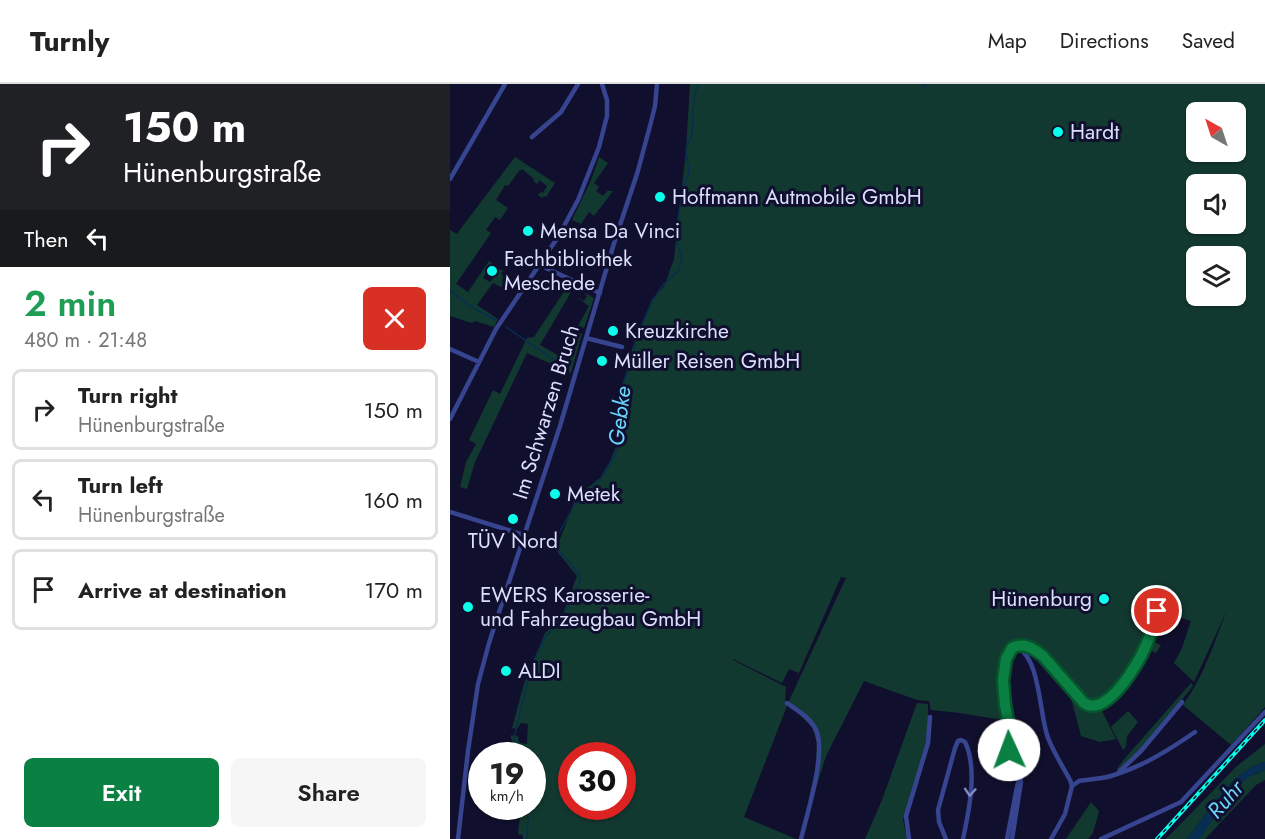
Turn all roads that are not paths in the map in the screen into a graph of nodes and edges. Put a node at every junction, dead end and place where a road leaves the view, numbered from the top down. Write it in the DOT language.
graph roads {
  1 [pos="505,84"];
  2 [pos="578,84"];
  3 [pos="602,84"];
  4 [pos="657,84"];
  5 [pos="532,137"];
  6 [pos="450,179"];
  7 [pos="540,264"];
  8 [pos="600,293"];
  9 [pos="586,338"];
  10 [pos="622,347"];
  11 [pos="450,349"];
  12 [pos="479,362"];
  13 [pos="452,411"];
  14 [pos="450,419"];
  15 [pos="450,512"];
  16 [pos="524,535"];
  17 [pos="1158,608"];
  18 [pos="1024,648"];
  19 [pos="788,702"];
  20 [pos="1182,702"];
  21 [pos="1265,711"];
  22 [pos="930,717"];
  23 [pos="1195,732"];
  24 [pos="1117,774"];
  25 [pos="1068,775"];
  26 [pos="1079,781"];
  27 [pos="1018,782"];
  28 [pos="1071,786"];
  29 [pos="458,839"];
  30 [pos="801,839"];
  31 [pos="909,839"];
  32 [pos="946,839"];
  33 [pos="963,839"];
  34 [pos="1007,839"];
  35 [pos="1012,839"];
  36 [pos="1051,839"];
  37 [pos="1101,839"];
  1 -- 6 [label="street"];
  2 -- 5 [label="street"];
  3 -- 7 [label="street"];
  4 -- 8 [label="street, Im Schwarzen Bruch"];
  7 -- 8 [label="street"];
  7 -- 12 [label="street"];
  8 -- 9 [label="street, Im Schwarzen Bruch"];
  9 -- 10 [label="street"];
  9 -- 16 [label="street, Im Schwarzen Bruch"];
  11 -- 12 [label="street"];
  12 -- 13 [label="street"];
  13 -- 14 [label="street"];
  15 -- 16 [label="street"];
  16 -- 29 [label="street, Im Schwarzen Bruch"];
  17 -- 18 [label="street"];
  18 -- 25 [label="street"];
  18 -- 27 [label="street"];
  19 -- 30 [label="street"];
  20 -- 24 [label="street"];
  21 -- 37 [label="street"];
  22 -- 31 [label="street"];
  23 -- 24 [label="street"];
  24 -- 26 [label="street"];
  25 -- 26 [label="street"];
  25 -- 28 [label="street"];
  26 -- 28 [label="street"];
  27 -- 34 [label="street"];
  27 -- 35 [label="street"];
  28 -- 36 [label="street"];
  32 -- 33 [label="street, one-way"];
}
